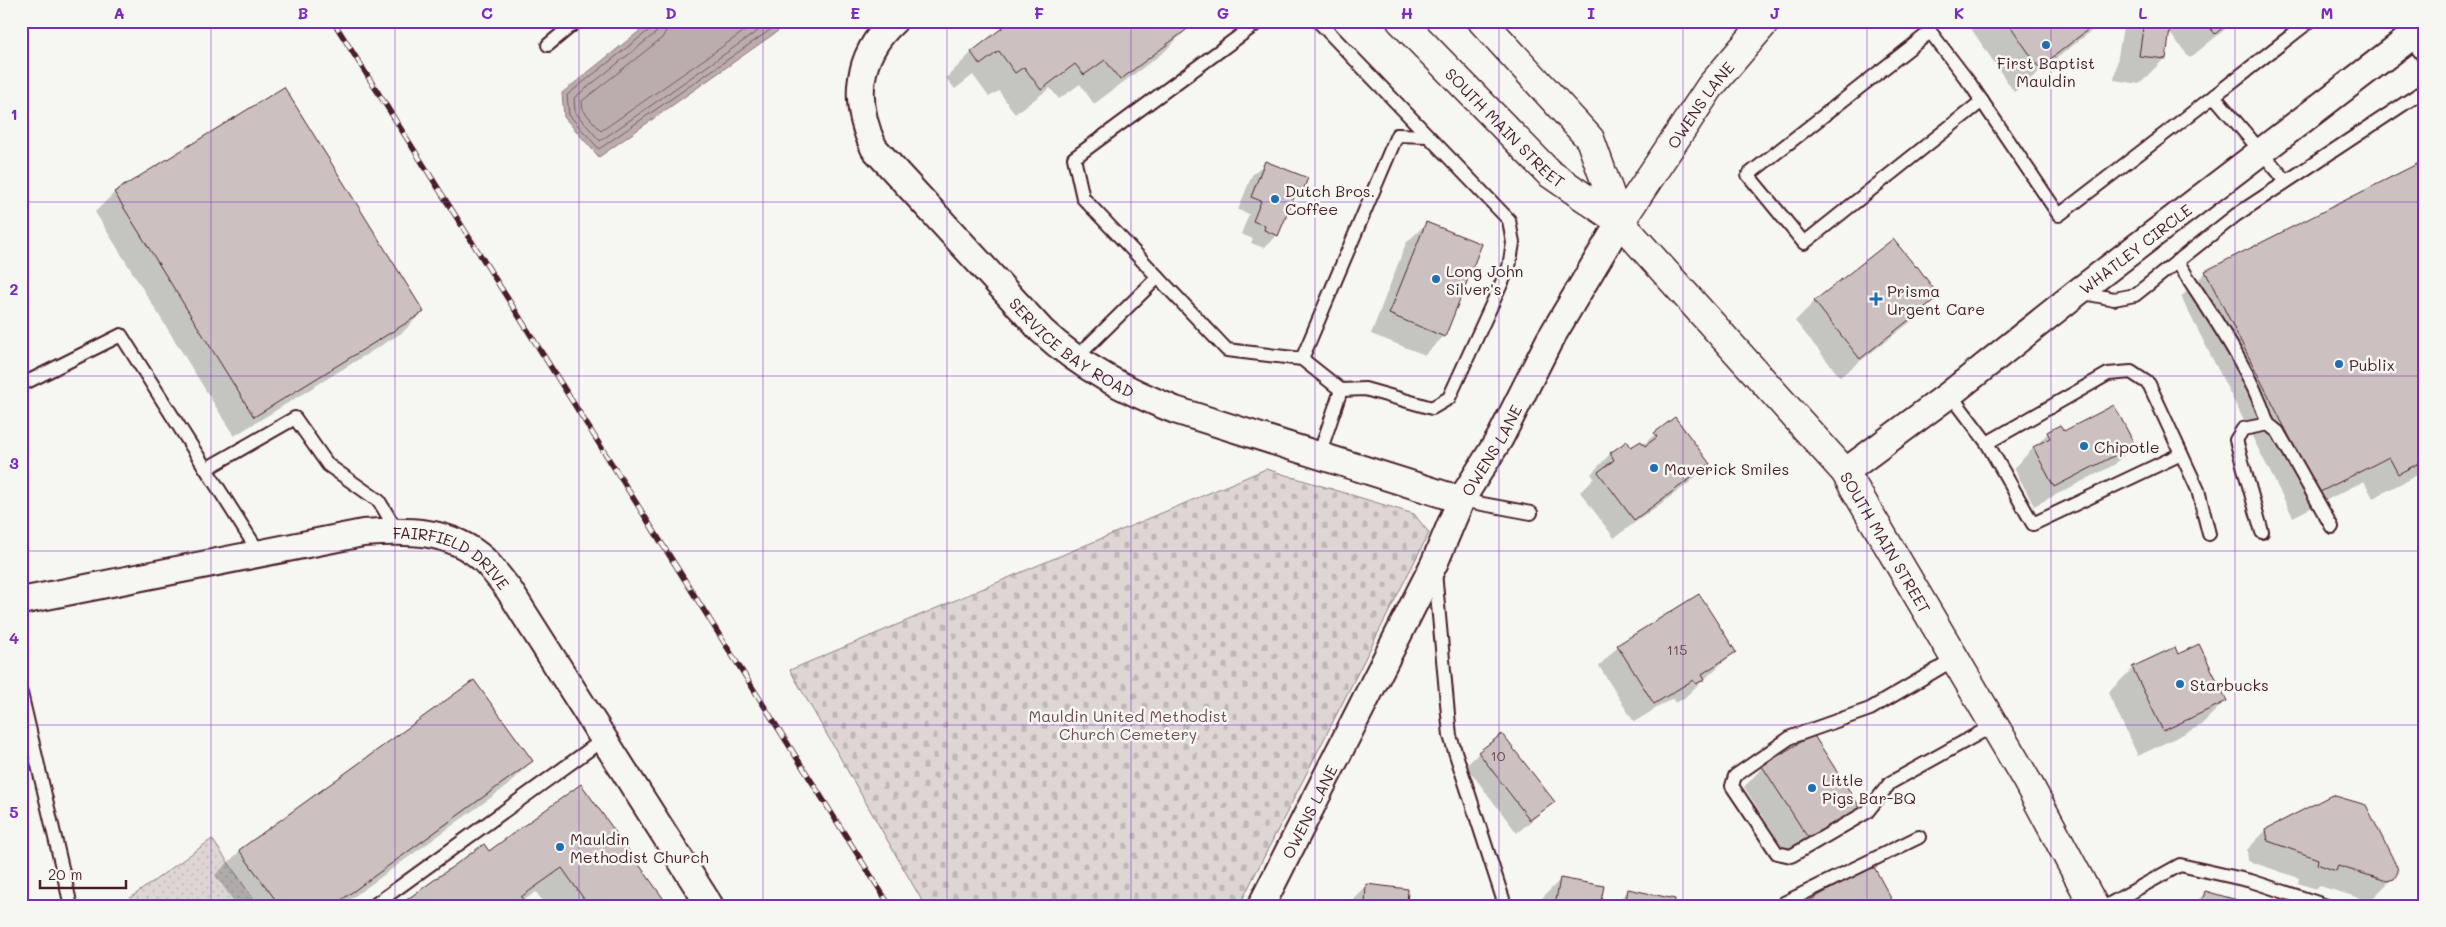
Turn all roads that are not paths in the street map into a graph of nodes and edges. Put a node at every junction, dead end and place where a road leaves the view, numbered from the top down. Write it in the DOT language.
graph roads {
  1 [pos="577,21"];
  2 [pos="894,21"];
  3 [pos="1260,21"];
  4 [pos="1318,21"];
  5 [pos="1401,21"];
  6 [pos="1482,21"];
  7 [pos="1766,21"];
  8 [pos="2310,21"];
  9 [pos="1926,26"];
  10 [pos="2419,40"];
  11 [pos="548,45"];
  12 [pos="2425,90"];
  13 [pos="2214,96"];
  14 [pos="1982,101"];
  15 [pos="1428,136"];
  16 [pos="2261,151"];
  17 [pos="2286,182"];
  18 [pos="1620,222"];
  19 [pos="2177,262"];
  20 [pos="1158,277"];
  21 [pos="2078,292"];
  22 [pos="1074,358"];
  23 [pos="1302,359"];
  24 [pos="21,385"];
  25 [pos="1341,390"];
  26 [pos="1950,394"];
  27 [pos="2268,424"];
  28 [pos="1987,443"];
  29 [pos="2182,454"];
  30 [pos="1319,455"];
  31 [pos="206,469"];
  32 [pos="1845,472"];
  33 [pos="1461,500"];
  34 [pos="1531,513"];
  35 [pos="2332,528"];
  36 [pos="397,531"];
  37 [pos="2262,532"];
  38 [pos="2209,534"];
  39 [pos="260,554"];
  40 [pos="1434,564"];
  41 [pos="21,602"];
  42 [pos="1955,658"];
  43 [pos="21,693"];
  44 [pos="1994,724"];
  45 [pos="604,739"];
  46 [pos="1919,837"];
  47 [pos="71,906"];
  48 [pos="373,906"];
  49 [pos="710,906"];
  50 [pos="1261,906"];
  51 [pos="1502,906"];
  52 [pos="1785,906"];
  53 [pos="2094,906"];
  54 [pos="2106,906"];
  55 [pos="2327,906"];
  1 -- 11 [label="lane"];
  2 -- 22 [label="street, SERVICE BAY ROAD"];
  3 -- 20 [label="lane"];
  4 -- 15 [label="lane"];
  5 -- 18 [label="main road, SOUTH MAIN STREET"];
  6 -- 18 [label="main road, SOUTH MAIN STREET"];
  7 -- 18 [label="main road, OWENS LANE"];
  8 -- 13 [label="lane"];
  9 -- 14 [label="lane"];
  9 -- 14 [label="lane"];
  10 -- 16 [label="street, WHATLEY CIRCLE"];
  12 -- 17 [label="lane"];
  13 -- 14 [label="lane"];
  13 -- 16 [label="lane"];
  15 -- 23 [label="lane"];
  15 -- 25 [label="lane"];
  16 -- 17 [label="lane"];
  16 -- 21 [label="street, WHATLEY CIRCLE"];
  17 -- 19 [label="lane"];
  18 -- 32 [label="main road, SOUTH MAIN STREET"];
  18 -- 33 [label="street, OWENS LANE"];
  19 -- 21 [label="lane"];
  19 -- 27 [label="lane"];
  20 -- 22 [label="lane"];
  20 -- 23 [label="lane"];
  21 -- 26 [label="street, WHATLEY CIRCLE"];
  22 -- 30 [label="street, SERVICE BAY ROAD"];
  23 -- 25 [label="lane"];
  24 -- 31 [label="lane"];
  25 -- 30 [label="lane"];
  26 -- 28 [label="lane"];
  26 -- 32 [label="street, WHATLEY CIRCLE"];
  27 -- 35 [label="lane"];
  27 -- 37 [label="lane"];
  28 -- 29 [label="lane"];
  28 -- 29 [label="lane"];
  29 -- 38 [label="lane"];
  30 -- 33 [label="street, SERVICE BAY ROAD"];
  31 -- 36 [label="lane"];
  31 -- 39 [label="lane"];
  32 -- 42 [label="main road, SOUTH MAIN STREET"];
  33 -- 34 [label="lane"];
  33 -- 40 [label="street, OWENS LANE"];
  36 -- 39 [label="street, FAIRFIELD DRIVE"];
  36 -- 45 [label="street, FAIRFIELD DRIVE"];
  39 -- 41 [label="street, FAIRFIELD DRIVE"];
  40 -- 50 [label="street, OWENS LANE"];
  40 -- 51 [label="lane"];
  42 -- 44 [label="main road, SOUTH MAIN STREET"];
  42 -- 44 [label="lane"];
  43 -- 47 [label="lane"];
  44 -- 53 [label="main road, SOUTH MAIN STREET"];
  45 -- 48 [label="lane"];
  45 -- 49 [label="street, FAIRFIELD DRIVE"];
  46 -- 52 [label="lane"];
  54 -- 55 [label="lane"];
}
